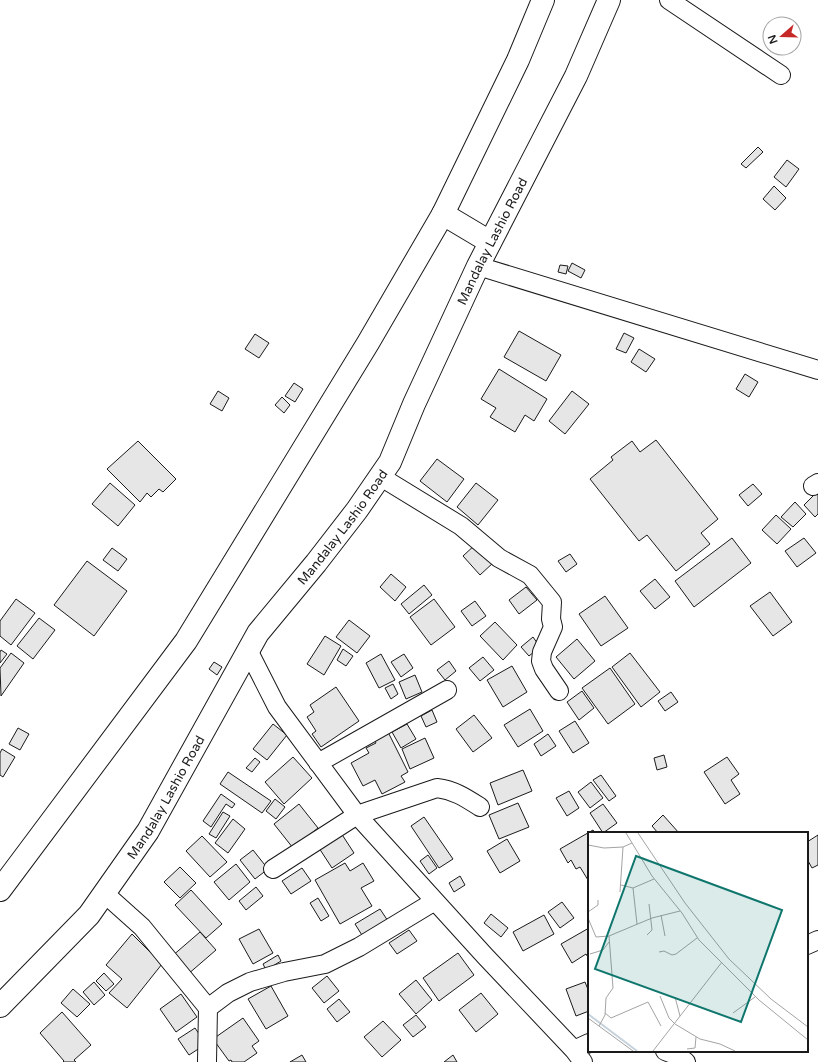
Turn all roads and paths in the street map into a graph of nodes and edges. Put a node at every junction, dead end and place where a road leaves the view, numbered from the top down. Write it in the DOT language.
graph roads {
  1 [pos="543,0"];
  2 [pos="609,0"];
  3 [pos="669,0"];
  4 [pos="781,76"];
  5 [pos="443,214"];
  6 [pos="490,242"];
  7 [pos="478,266"];
  8 [pos="818,370"];
  9 [pos="381,477"];
  10 [pos="248,650"];
  11 [pos="447,690"];
  12 [pos="559,691"];
  13 [pos="318,763"];
  14 [pos="480,807"];
  15 [pos="357,815"];
  16 [pos="274,869"];
  17 [pos="0,890"];
  18 [pos="104,893"];
  19 [pos="435,901"];
  20 [pos="818,940"];
  21 [pos="808,945"];
  22 [pos="0,1006"];
  23 [pos="208,1008"];
  24 [pos="582,1051"];
  25 [pos="668,1052"];
  26 [pos="207,1062"];
  27 [pos="686,1062"];
  1 -- 5 [label="highway"];
  2 -- 6 [label="highway, Mandalay Lashio Road"];
  3 -- 4 [label="street"];
  5 -- 6 [label="highway"];
  5 -- 17 [label="highway"];
  6 -- 7 [label="highway, Mandalay Lashio Road"];
  7 -- 8 [label="street"];
  7 -- 9 [label="highway, Mandalay Lashio Road"];
  9 -- 10 [label="highway, Mandalay Lashio Road"];
  9 -- 12 [label="street"];
  10 -- 13 [label="street"];
  10 -- 18 [label="highway, Mandalay Lashio Road"];
  11 -- 13 [label="street"];
  13 -- 15 [label="street"];
  14 -- 15 [label="street"];
  15 -- 16 [label="street"];
  15 -- 19 [label="street"];
  18 -- 22 [label="highway, Mandalay Lashio Road"];
  18 -- 23 [label="street"];
  19 -- 23 [label="street"];
  19 -- 24 [label="street"];
  20 -- 21 [label="street"];
  23 -- 26 [label="street"];
  25 -- 27 [label="street"];
}
